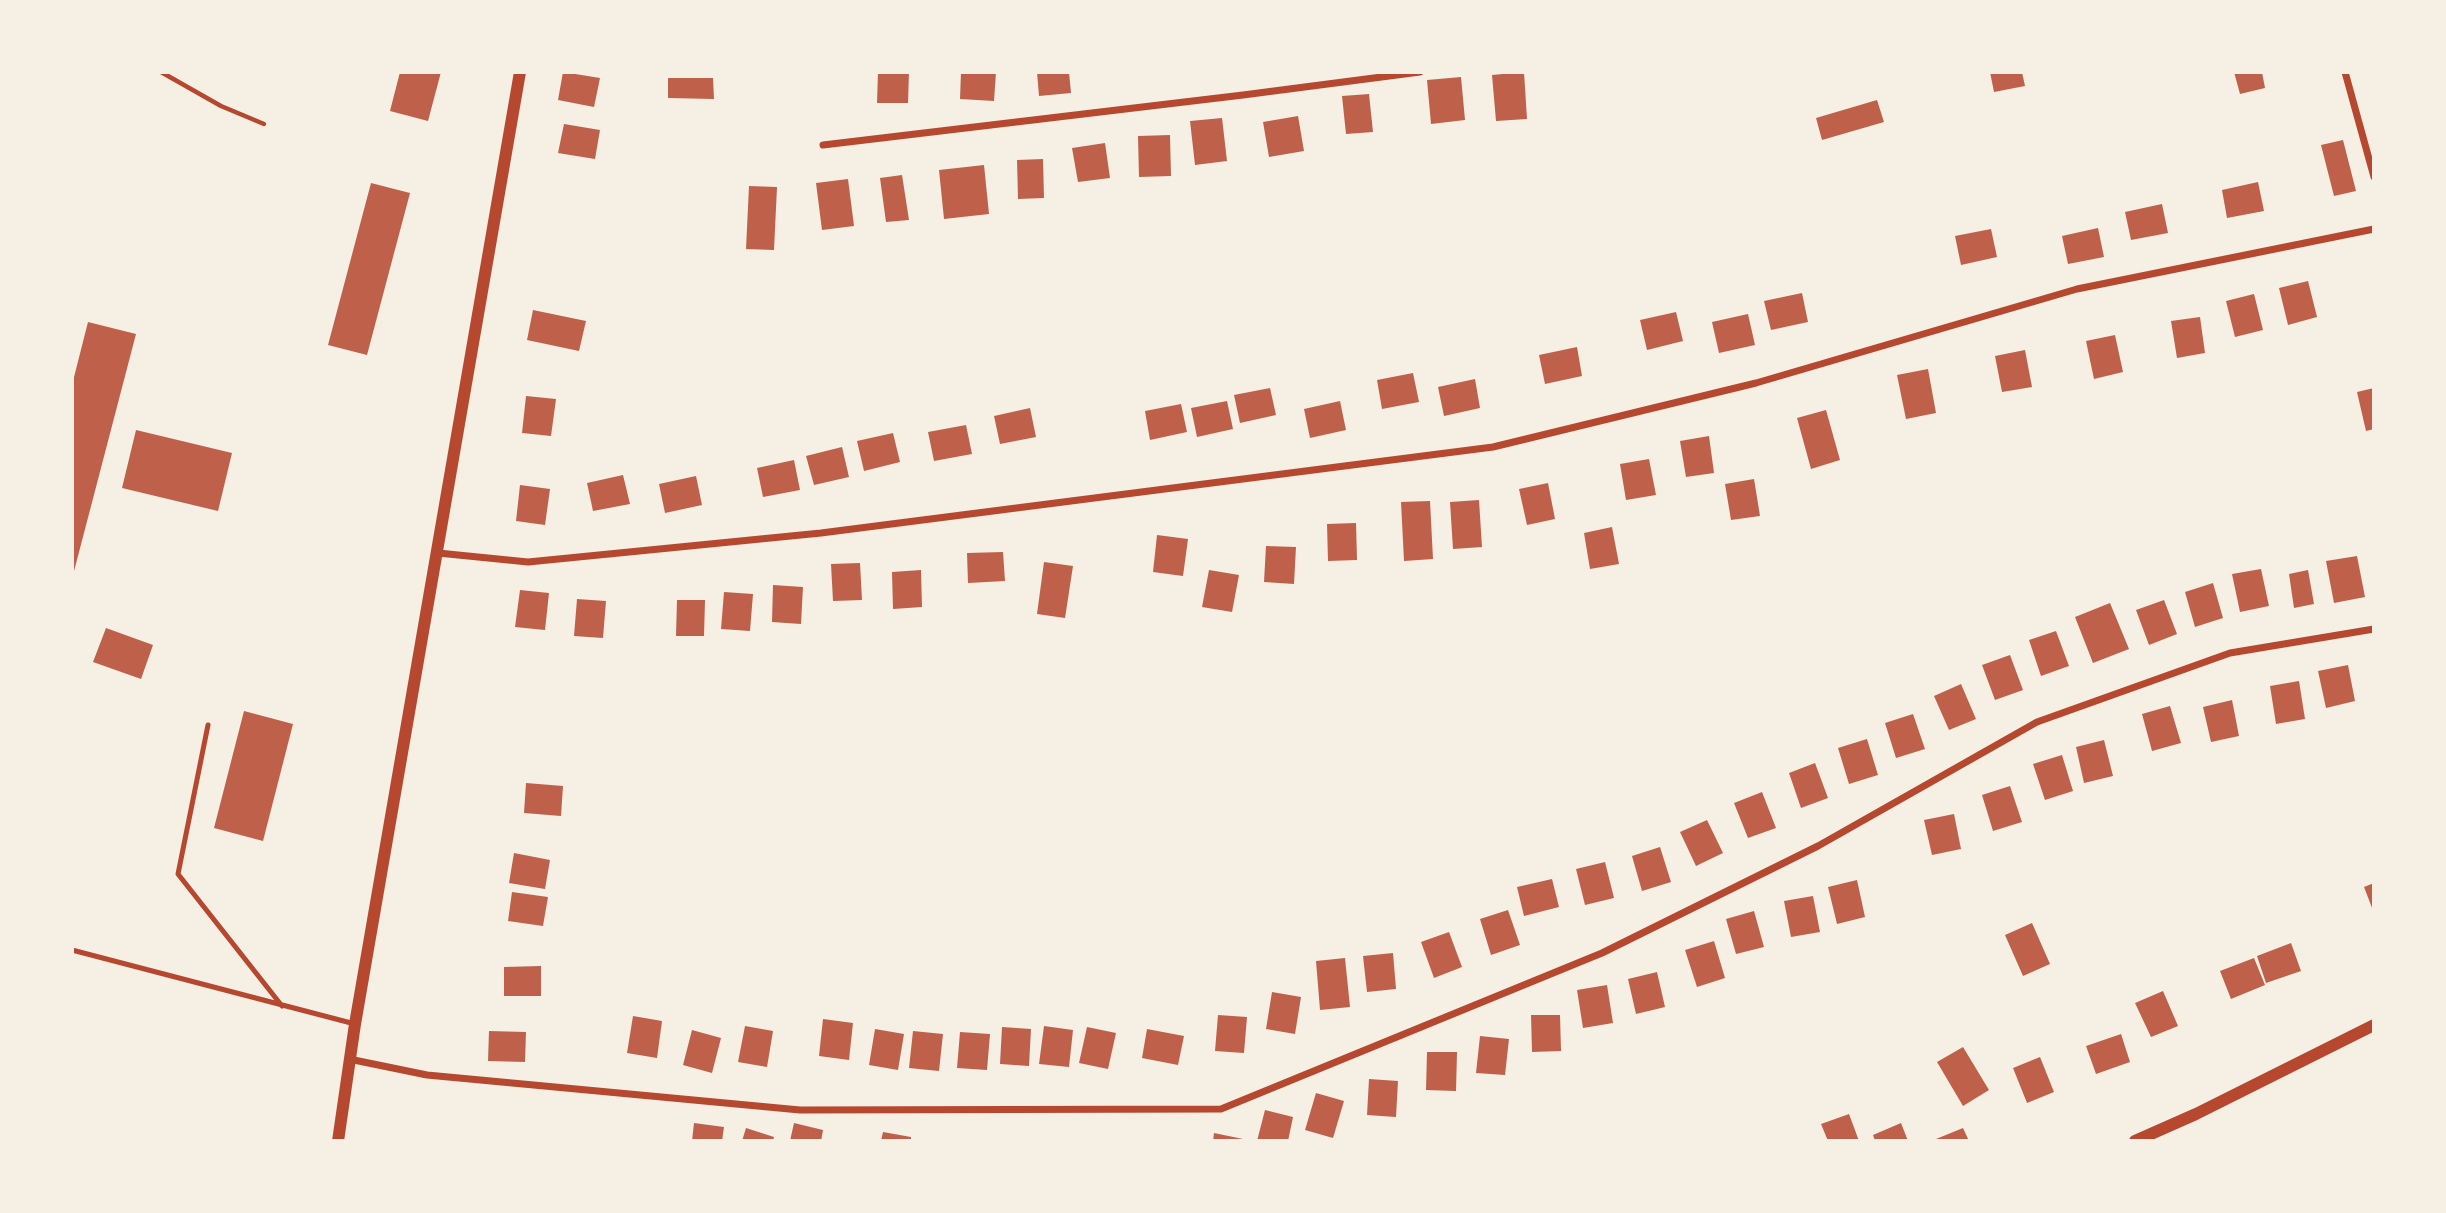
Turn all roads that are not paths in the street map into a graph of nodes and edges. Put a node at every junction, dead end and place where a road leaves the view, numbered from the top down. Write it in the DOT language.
graph roads {
  1 [pos="520,72"];
  2 [pos="1420,72"];
  3 [pos="2345,72"];
  4 [pos="822,145"];
  5 [pos="2374,177"];
  6 [pos="2374,229"];
  7 [pos="438,554"];
  8 [pos="2374,629"];
  9 [pos="208,725"];
  10 [pos="72,950"];
  11 [pos="282,1006"];
  12 [pos="355,1024"];
  13 [pos="2374,1025"];
  14 [pos="349,1059"];
  15 [pos="338,1141"];
  16 [pos="2134,1141"];
  1 -- 7 [label="street"];
  2 -- 4 [label="street"];
  3 -- 5 [label="street"];
  6 -- 7 [label="street"];
  7 -- 12 [label="street"];
  8 -- 14 [label="street"];
  9 -- 11 [label="lane"];
  10 -- 11 [label="lane"];
  11 -- 12 [label="lane"];
  12 -- 14 [label="street"];
  13 -- 16 [label="street"];
  14 -- 15 [label="street"];
}
